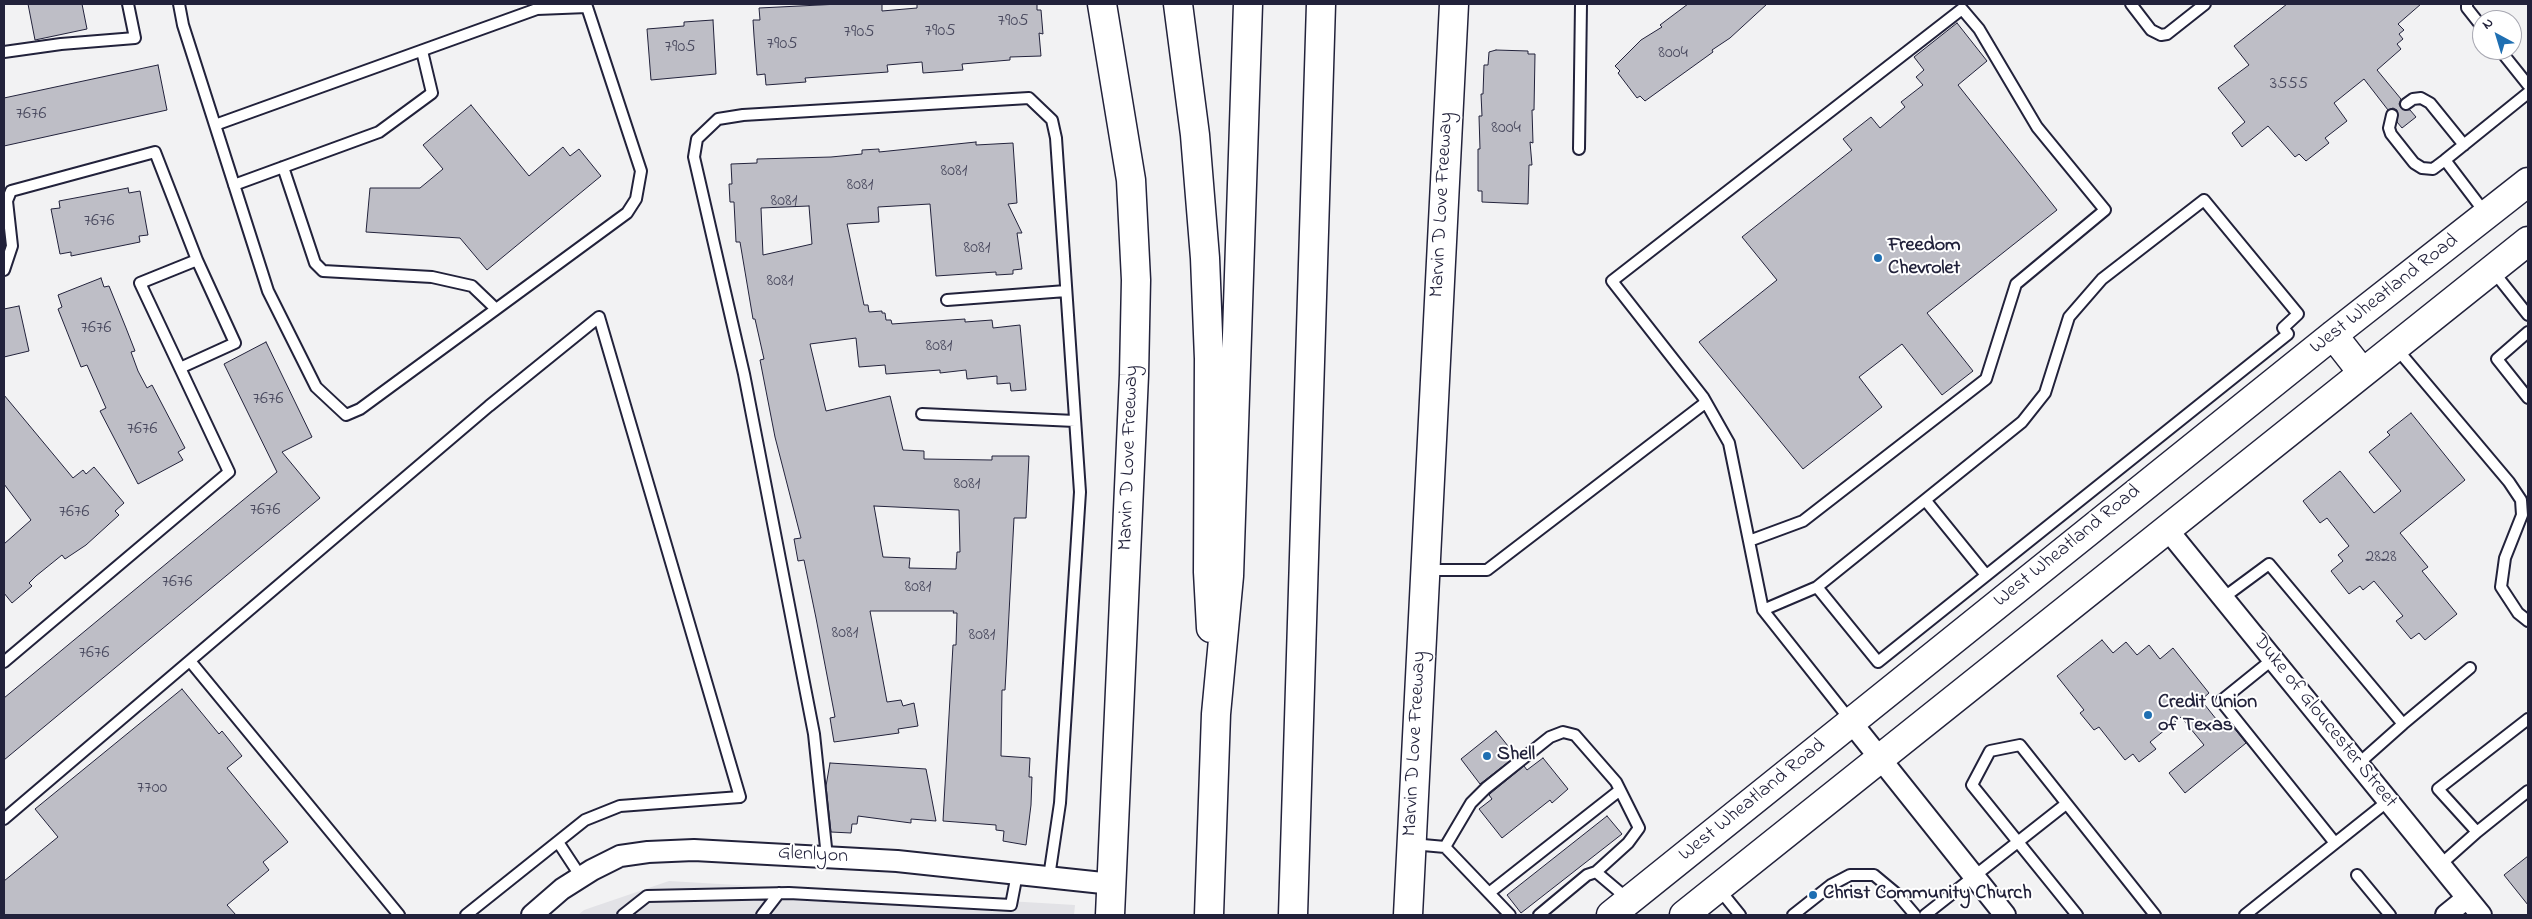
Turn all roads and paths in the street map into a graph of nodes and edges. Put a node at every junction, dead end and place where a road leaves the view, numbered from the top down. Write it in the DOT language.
graph roads {
  1 [pos="128,4"];
  2 [pos="178,4"];
  3 [pos="1102,4"];
  4 [pos="1178,4"];
  5 [pos="1248,4"];
  6 [pos="1321,4"];
  7 [pos="1454,4"];
  8 [pos="1581,4"];
  9 [pos="2130,4"];
  10 [pos="2205,4"];
  11 [pos="422,51"];
  12 [pos="4,52"];
  13 [pos="2508,60"];
  14 [pos="2528,85"];
  15 [pos="2528,93"];
  16 [pos="2406,104"];
  17 [pos="2392,115"];
  18 [pos="215,126"];
  19 [pos="2464,145"];
  20 [pos="1579,149"];
  21 [pos="2445,160"];
  22 [pos="282,167"];
  23 [pos="2528,182"];
  24 [pos="234,185"];
  25 [pos="2487,215"];
  26 [pos="2528,241"];
  27 [pos="197,260"];
  28 [pos="4,270"];
  29 [pos="2492,270"];
  30 [pos="1066,291"];
  31 [pos="947,300"];
  32 [pos="496,309"];
  33 [pos="2528,315"];
  34 [pos="2528,332"];
  35 [pos="2332,335"];
  36 [pos="2394,346"];
  37 [pos="180,368"];
  38 [pos="2362,372"];
  39 [pos="2528,398"];
  40 [pos="1706,403"];
  41 [pos="922,414"];
  42 [pos="1075,421"];
  43 [pos="1926,501"];
  44 [pos="2167,529"];
  45 [pos="1749,541"];
  46 [pos="1425,570"];
  47 [pos="1986,575"];
  48 [pos="1817,587"];
  49 [pos="2223,598"];
  50 [pos="1764,610"];
  51 [pos="2528,621"];
  52 [pos="2273,659"];
  53 [pos="190,661"];
  54 [pos="4,662"];
  55 [pos="2470,668"];
  56 [pos="1216,714"];
  57 [pos="2528,719"];
  58 [pos="1851,722"];
  59 [pos="2403,724"];
  60 [pos="1881,758"];
  61 [pos="2358,764"];
  62 [pos="1620,790"];
  63 [pos="2528,791"];
  64 [pos="2388,801"];
  65 [pos="2066,804"];
  66 [pos="4,819"];
  67 [pos="2477,832"];
  68 [pos="558,842"];
  69 [pos="2019,842"];
  70 [pos="2335,843"];
  71 [pos="1411,844"];
  72 [pos="1445,846"];
  73 [pos="827,856"];
  74 [pos="2440,865"];
  75 [pos="1596,872"];
  76 [pos="1017,874"];
  77 [pos="2357,875"];
  78 [pos="581,877"];
  79 [pos="1049,877"];
  80 [pos="1974,877"];
  81 [pos="1112,884"];
  82 [pos="1718,888"];
  83 [pos="779,893"];
  84 [pos="1489,893"];
  85 [pos="2467,898"];
  86 [pos="1625,910"];
  87 [pos="400,915"];
  88 [pos="466,915"];
  89 [pos="532,915"];
  90 [pos="623,915"];
  91 [pos="762,915"];
  92 [pos="1110,915"];
  93 [pos="1209,915"];
  94 [pos="1293,915"];
  95 [pos="1408,915"];
  96 [pos="1510,915"];
  97 [pos="1539,915"];
  98 [pos="1684,915"];
  99 [pos="1740,915"];
  100 [pos="1793,915"];
  101 [pos="1915,915"];
  102 [pos="1925,915"];
  103 [pos="2005,915"];
  104 [pos="2078,915"];
  105 [pos="2155,915"];
  106 [pos="2245,915"];
  107 [pos="2390,915"];
  108 [pos="2446,915"];
  109 [pos="2481,915"];
  1 -- 12 [label="lane"];
  2 -- 18 [label="lane"];
  3 -- 81 [label="main road, Marvin D Love Freeway"];
  4 -- 56 [label="main road"];
  5 -- 56 [label="main road"];
  6 -- 94 [label="main road"];
  7 -- 46 [label="main road, Marvin D Love Freeway"];
  8 -- 20 [label="lane"];
  9 -- 10 [label="lane"];
  11 -- 18 [label="lane"];
  11 -- 22 [label="lane"];
  11 -- 32 [label="lane"];
  13 -- 14 [label="lane"];
  15 -- 19 [label="lane"];
  16 -- 19 [label="lane"];
  17 -- 21 [label="lane"];
  18 -- 24 [label="lane"];
  19 -- 21 [label="lane"];
  21 -- 25 [label="lane"];
  22 -- 24 [label="lane"];
  22 -- 32 [label="lane"];
  23 -- 25 [label="main road, West Wheatland Road"];
  24 -- 32 [label="lane"];
  25 -- 35 [label="main road, West Wheatland Road"];
  26 -- 29 [label="main road"];
  27 -- 28 [label="lane"];
  27 -- 37 [label="lane"];
  27 -- 37 [label="lane"];
  29 -- 33 [label="lane"];
  29 -- 36 [label="main road"];
  30 -- 31 [label="lane"];
  30 -- 42 [label="lane"];
  30 -- 73 [label="lane"];
  34 -- 39 [label="lane"];
  35 -- 38 [label="main road"];
  35 -- 58 [label="main road, West Wheatland Road"];
  36 -- 38 [label="main road"];
  36 -- 51 [label="lane"];
  37 -- 54 [label="lane"];
  38 -- 44 [label="main road"];
  40 -- 45 [label="lane"];
  40 -- 45 [label="lane"];
  40 -- 46 [label="lane"];
  41 -- 42 [label="lane"];
  42 -- 79 [label="lane"];
  43 -- 47 [label="lane"];
  43 -- 47 [label="lane"];
  43 -- 48 [label="lane"];
  44 -- 49 [label="street, Duke of Gloucester Street"];
  44 -- 60 [label="main road"];
  45 -- 50 [label="lane"];
  46 -- 71 [label="main road, Marvin D Love Freeway"];
  47 -- 48 [label="lane"];
  48 -- 50 [label="lane"];
  49 -- 52 [label="street, Duke of Gloucester Street"];
  49 -- 59 [label="lane"];
  50 -- 58 [label="lane"];
  52 -- 61 [label="street, Duke of Gloucester Street"];
  52 -- 70 [label="lane"];
  53 -- 66 [label="lane"];
  53 -- 68 [label="lane"];
  53 -- 87 [label="lane"];
  55 -- 59 [label="lane"];
  56 -- 93 [label="main road"];
  57 -- 67 [label="lane"];
  58 -- 60 [label="street"];
  58 -- 86 [label="main road, West Wheatland Road"];
  59 -- 61 [label="lane"];
  60 -- 80 [label="street"];
  60 -- 82 [label="main road"];
  61 -- 64 [label="street, Duke of Gloucester Street"];
  62 -- 72 [label="lane"];
  62 -- 75 [label="lane"];
  62 -- 84 [label="lane"];
  63 -- 67 [label="lane"];
  64 -- 70 [label="lane"];
  64 -- 74 [label="street, Duke of Gloucester Street"];
  65 -- 69 [label="lane"];
  65 -- 69 [label="lane"];
  65 -- 105 [label="lane"];
  67 -- 74 [label="lane"];
  68 -- 78 [label="lane"];
  68 -- 88 [label="lane"];
  69 -- 80 [label="lane"];
  69 -- 104 [label="lane"];
  70 -- 106 [label="lane"];
  71 -- 72 [label="lane"];
  71 -- 95 [label="main road, Marvin D Love Freeway"];
  72 -- 84 [label="lane"];
  73 -- 76 [label="street, Glenlyon"];
  73 -- 78 [label="street, Glenlyon"];
  74 -- 85 [label="street, Duke of Gloucester Street"];
  75 -- 86 [label="lane"];
  75 -- 97 [label="lane"];
  76 -- 79 [label="street, Glenlyon"];
  76 -- 83 [label="lane"];
  77 -- 107 [label="lane"];
  78 -- 89 [label="street, Glenlyon"];
  79 -- 81 [label="street, Glenlyon"];
  80 -- 102 [label="lane"];
  80 -- 103 [label="street"];
  81 -- 92 [label="main road, Marvin D Love Freeway"];
  82 -- 98 [label="main road"];
  82 -- 99 [label="lane"];
  83 -- 90 [label="lane"];
  83 -- 91 [label="lane"];
  84 -- 96 [label="lane"];
  85 -- 108 [label="street"];
  85 -- 109 [label="street, Duke of Gloucester Street"];
  100 -- 101 [label="lane"];
}
